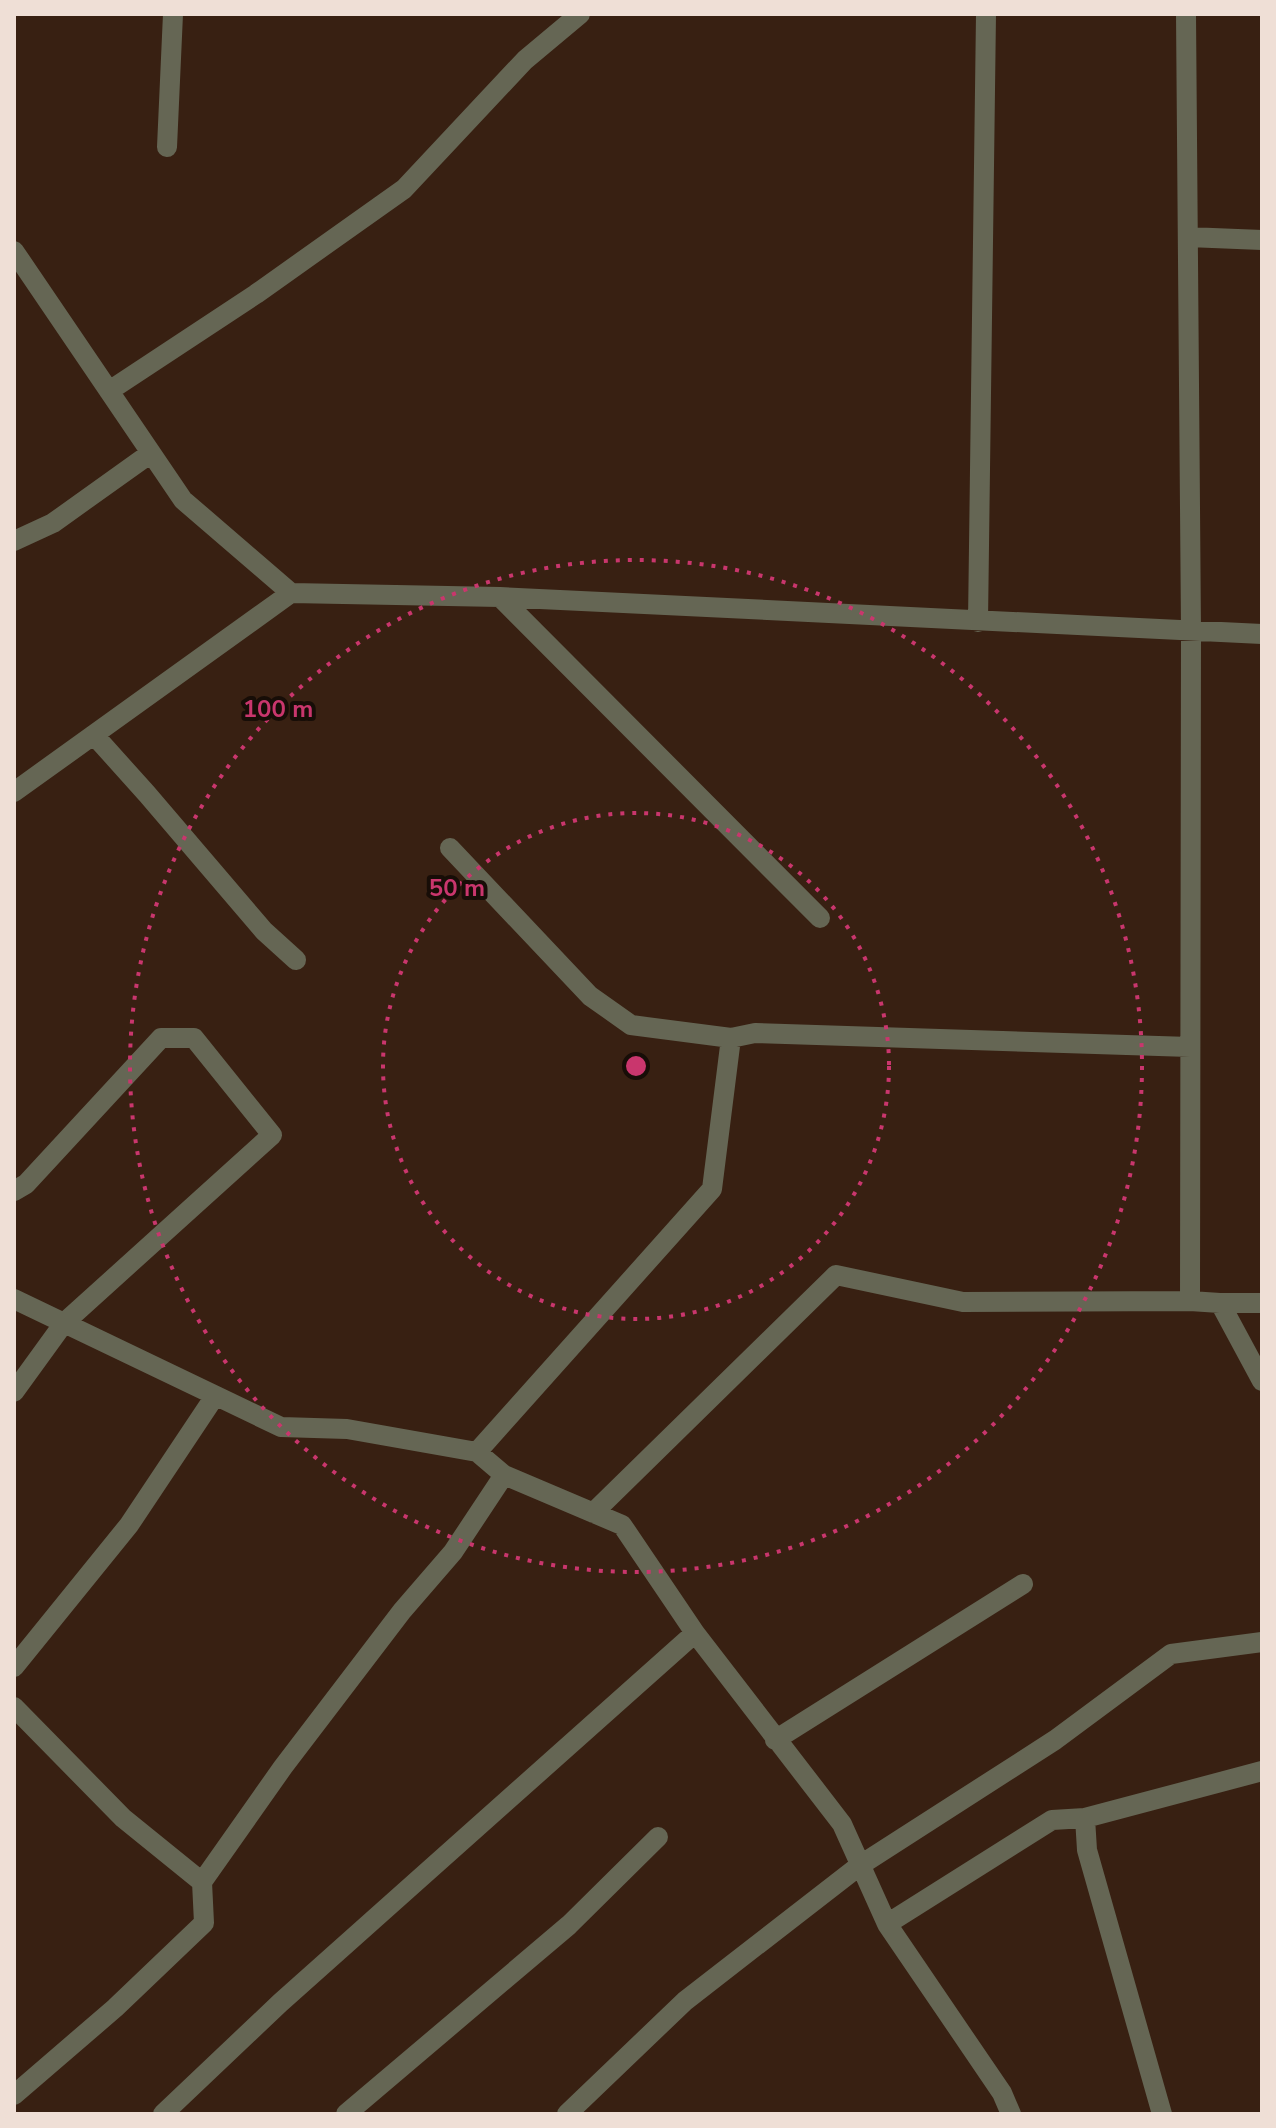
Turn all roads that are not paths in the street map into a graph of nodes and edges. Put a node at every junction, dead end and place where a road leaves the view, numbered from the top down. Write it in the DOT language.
graph roads {
  1 [pos="173,14"];
  2 [pos="580,14"];
  3 [pos="986,14"];
  4 [pos="1186,14"];
  5 [pos="167,147"];
  6 [pos="1188,237"];
  7 [pos="1262,240"];
  8 [pos="14,251"];
  9 [pos="109,391"];
  10 [pos="151,453"];
  11 [pos="14,541"];
  12 [pos="291,593"];
  13 [pos="500,597"];
  14 [pos="978,622"];
  15 [pos="1191,631"];
  16 [pos="1262,634"];
  17 [pos="94,735"];
  18 [pos="14,792"];
  19 [pos="450,848"];
  20 [pos="820,918"];
  21 [pos="296,960"];
  22 [pos="731,1038"];
  23 [pos="1190,1047"];
  24 [pos="14,1191"];
  25 [pos="14,1299"];
  26 [pos="1190,1301"];
  27 [pos="1220,1303"];
  28 [pos="1262,1303"];
  29 [pos="64,1323"];
  30 [pos="1262,1381"];
  31 [pos="14,1392"];
  32 [pos="215,1396"];
  33 [pos="477,1452"];
  34 [pos="504,1475"];
  35 [pos="593,1513"];
  36 [pos="1023,1584"];
  37 [pos="695,1633"];
  38 [pos="1262,1642"];
  39 [pos="14,1667"];
  40 [pos="14,1707"];
  41 [pos="775,1740"];
  42 [pos="1262,1771"];
  43 [pos="1085,1818"];
  44 [pos="658,1837"];
  45 [pos="859,1866"];
  46 [pos="202,1882"];
  47 [pos="887,1924"];
  48 [pos="14,2095"];
  49 [pos="163,2114"];
  50 [pos="346,2114"];
  51 [pos="567,2114"];
  52 [pos="1011,2114"];
  53 [pos="1162,2114"];
  1 -- 5 [label="street"];
  2 -- 9 [label="street"];
  3 -- 14 [label="street"];
  4 -- 6 [label="street"];
  6 -- 7 [label="street"];
  6 -- 15 [label="street"];
  8 -- 9 [label="street"];
  9 -- 10 [label="street"];
  10 -- 11 [label="street"];
  10 -- 12 [label="street"];
  12 -- 13 [label="street"];
  12 -- 17 [label="street"];
  13 -- 14 [label="street"];
  13 -- 20 [label="street"];
  14 -- 15 [label="street"];
  15 -- 16 [label="street"];
  15 -- 23 [label="street"];
  17 -- 18 [label="street"];
  17 -- 21 [label="street"];
  19 -- 22 [label="street"];
  22 -- 23 [label="street"];
  22 -- 33 [label="street"];
  23 -- 26 [label="street"];
  24 -- 29 [label="street"];
  25 -- 29 [label="street"];
  26 -- 27 [label="street"];
  26 -- 35 [label="street"];
  27 -- 28 [label="street"];
  27 -- 30 [label="street"];
  29 -- 31 [label="street"];
  29 -- 32 [label="street"];
  32 -- 33 [label="street"];
  32 -- 39 [label="street"];
  33 -- 34 [label="street"];
  34 -- 35 [label="street"];
  34 -- 46 [label="street"];
  35 -- 37 [label="street"];
  36 -- 41 [label="street"];
  37 -- 41 [label="street"];
  37 -- 49 [label="street"];
  38 -- 45 [label="street"];
  40 -- 46 [label="street"];
  41 -- 45 [label="street"];
  42 -- 43 [label="street"];
  43 -- 47 [label="street"];
  43 -- 53 [label="street"];
  44 -- 50 [label="street"];
  45 -- 47 [label="street"];
  45 -- 51 [label="street"];
  46 -- 48 [label="street"];
  47 -- 52 [label="street"];
}
